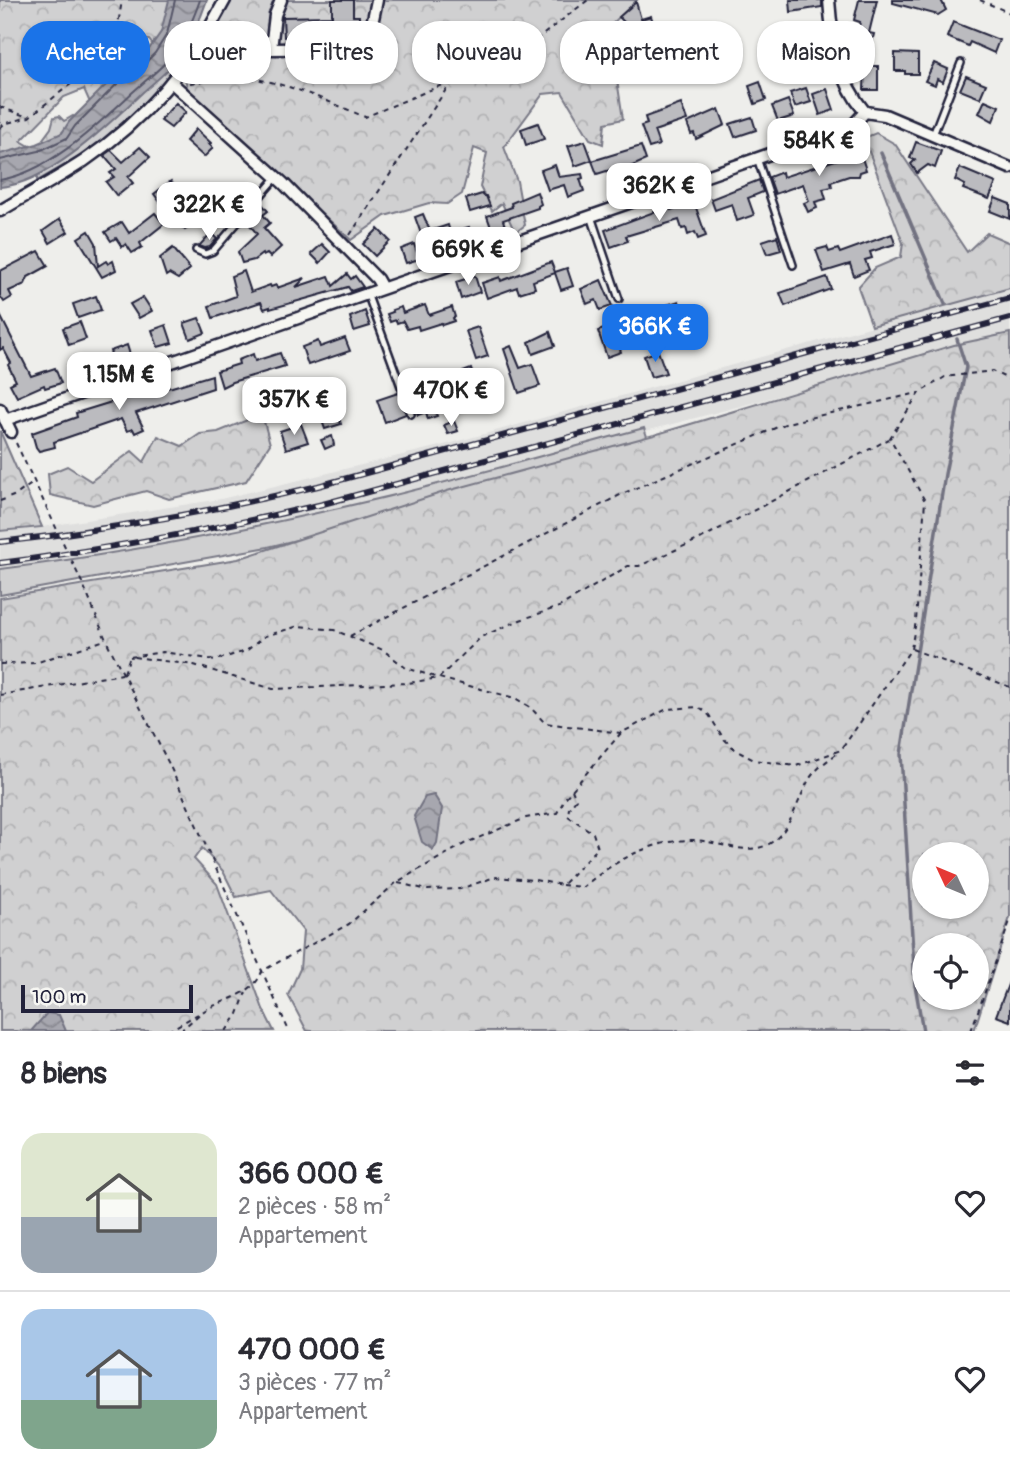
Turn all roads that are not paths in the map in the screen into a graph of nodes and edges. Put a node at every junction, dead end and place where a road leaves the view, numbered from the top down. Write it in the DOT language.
graph roads {
  1 [pos="225,0"];
  2 [pos="281,0"];
  3 [pos="377,0"];
  4 [pos="829,0"];
  5 [pos="213,21"];
  6 [pos="961,63"];
  7 [pos="173,84"];
  8 [pos="865,112"];
  9 [pos="933,135"];
  10 [pos="757,158"];
  11 [pos="1010,168"];
  12 [pos="276,178"];
  13 [pos="0,211"];
  14 [pos="591,216"];
  15 [pos="197,250"];
  16 [pos="793,265"];
  17 [pos="382,288"];
  18 [pos="367,293"];
  19 [pos="619,299"];
  20 [pos="0,409"];
  21 [pos="411,414"];
  22 [pos="5,420"];
  23 [pos="11,432"];
  1 -- 5 [label="street"];
  2 -- 3 [label="street"];
  4 -- 8 [label="street"];
  6 -- 9 [label="lane"];
  7 -- 12 [label="street"];
  7 -- 13 [label="street"];
  8 -- 9 [label="street"];
  8 -- 10 [label="street"];
  9 -- 11 [label="street"];
  10 -- 14 [label="street"];
  10 -- 16 [label="lane"];
  12 -- 15 [label="lane"];
  12 -- 17 [label="street"];
  14 -- 17 [label="street"];
  14 -- 19 [label="lane"];
  17 -- 18 [label="street"];
  18 -- 21 [label="lane"];
  18 -- 22 [label="street"];
  20 -- 22 [label="street"];
  22 -- 23 [label="street"];
}
